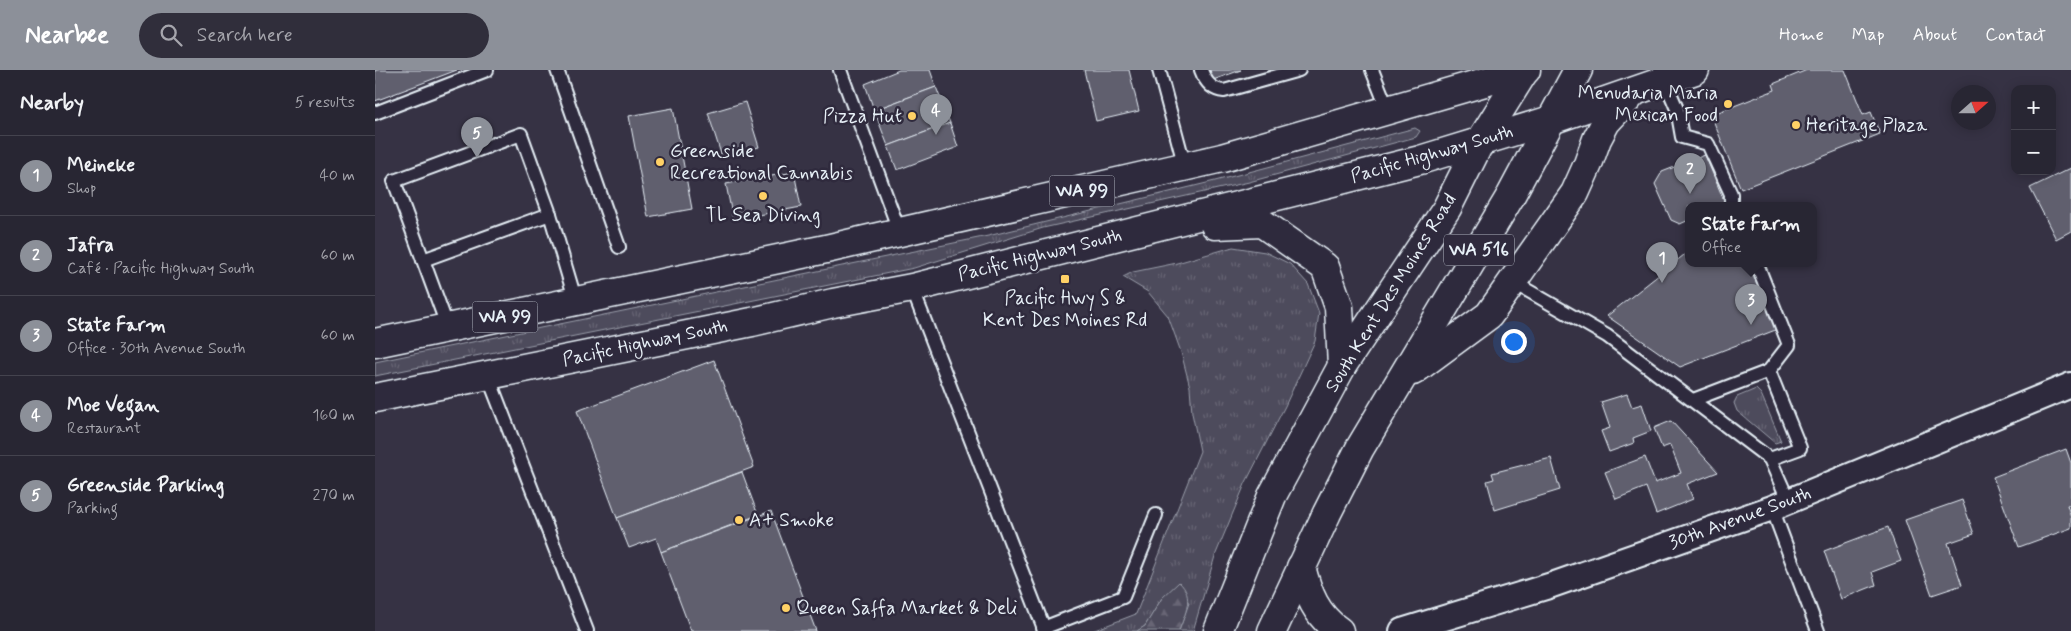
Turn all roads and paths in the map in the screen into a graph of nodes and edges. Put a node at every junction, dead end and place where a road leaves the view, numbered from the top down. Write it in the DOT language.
graph roads {
  1 [pos="487,70"];
  2 [pos="557,70"];
  3 [pos="840,70"];
  4 [pos="1159,70"];
  5 [pos="1201,70"];
  6 [pos="1299,70"];
  7 [pos="1372,70"];
  8 [pos="1526,70"];
  9 [pos="1578,70"];
  10 [pos="1695,70"];
  11 [pos="1665,81"];
  12 [pos="1633,92"];
  13 [pos="1388,110"];
  14 [pos="375,113"];
  15 [pos="1551,120"];
  16 [pos="1480,142"];
  17 [pos="1185,167"];
  18 [pos="1731,202"];
  19 [pos="550,214"];
  20 [pos="1146,228"];
  21 [pos="900,232"];
  22 [pos="619,248"];
  23 [pos="423,260"];
  24 [pos="1758,267"];
  25 [pos="1513,282"];
  26 [pos="912,288"];
  27 [pos="576,302"];
  28 [pos="448,328"];
  29 [pos="375,343"];
  30 [pos="1343,366"];
  31 [pos="1769,371"];
  32 [pos="488,376"];
  33 [pos="1403,378"];
  34 [pos="2071,385"];
  35 [pos="375,398"];
  36 [pos="1693,400"];
  37 [pos="1770,459"];
  38 [pos="1780,505"];
  39 [pos="1156,515"];
  40 [pos="1301,567"];
  41 [pos="1044,630"];
  42 [pos="587,631"];
  43 [pos="1218,631"];
  44 [pos="1272,631"];
  45 [pos="1339,631"];
  46 [pos="1402,631"];
  47 [pos="1818,631"];
  1 -- 14 [label="lane"];
  2 -- 22 [label="lane"];
  3 -- 21 [label="lane"];
  4 -- 17 [label="lane"];
  5 -- 6 [label="lane"];
  7 -- 13 [label="lane"];
  8 -- 13 [label="main road, WA 99"];
  8 -- 16 [label="main road, South Kent Des Moines Road / WA 516"];
  9 -- 15 [label="main road"];
  10 -- 11 [label="main road, Pacific Highway South"];
  11 -- 12 [label="main road, Pacific Highway South"];
  11 -- 18 [label="lane"];
  12 -- 15 [label="main road, Pacific Highway South"];
  12 -- 25 [label="main road"];
  13 -- 17 [label="main road, WA 99"];
  15 -- 16 [label="main road, Pacific Highway South"];
  15 -- 33 [label="main road, WA 516"];
  16 -- 20 [label="main road, Pacific Highway South"];
  16 -- 30 [label="main road, South Kent Des Moines Road / WA 516"];
  17 -- 21 [label="main road, WA 99"];
  19 -- 23 [label="lane"];
  19 -- 23 [label="lane"];
  19 -- 27 [label="lane"];
  20 -- 26 [label="main road, Pacific Highway South"];
  20 -- 30 [label="main road"];
  21 -- 27 [label="main road, WA 99"];
  23 -- 28 [label="lane"];
  24 -- 31 [label="lane"];
  25 -- 33 [label="main road"];
  25 -- 36 [label="lane"];
  26 -- 32 [label="main road, Pacific Highway South"];
  26 -- 41 [label="lane"];
  27 -- 28 [label="main road, WA 99"];
  28 -- 29 [label="main road, WA 99"];
  30 -- 43 [label="main road, South Kent Des Moines Road / WA 516"];
  31 -- 36 [label="lane"];
  31 -- 37 [label="lane"];
  32 -- 35 [label="main road, Pacific Highway South"];
  32 -- 42 [label="lane"];
  33 -- 40 [label="main road, WA 516"];
  34 -- 38 [label="street, 30th Avenue South"];
  36 -- 37 [label="lane"];
  37 -- 38 [label="lane"];
  38 -- 46 [label="street, 30th Avenue South"];
  38 -- 47 [label="lane"];
  39 -- 41 [label="lane"];
  40 -- 44 [label="main road, WA 516"];
  40 -- 45 [label="main road"];
}
